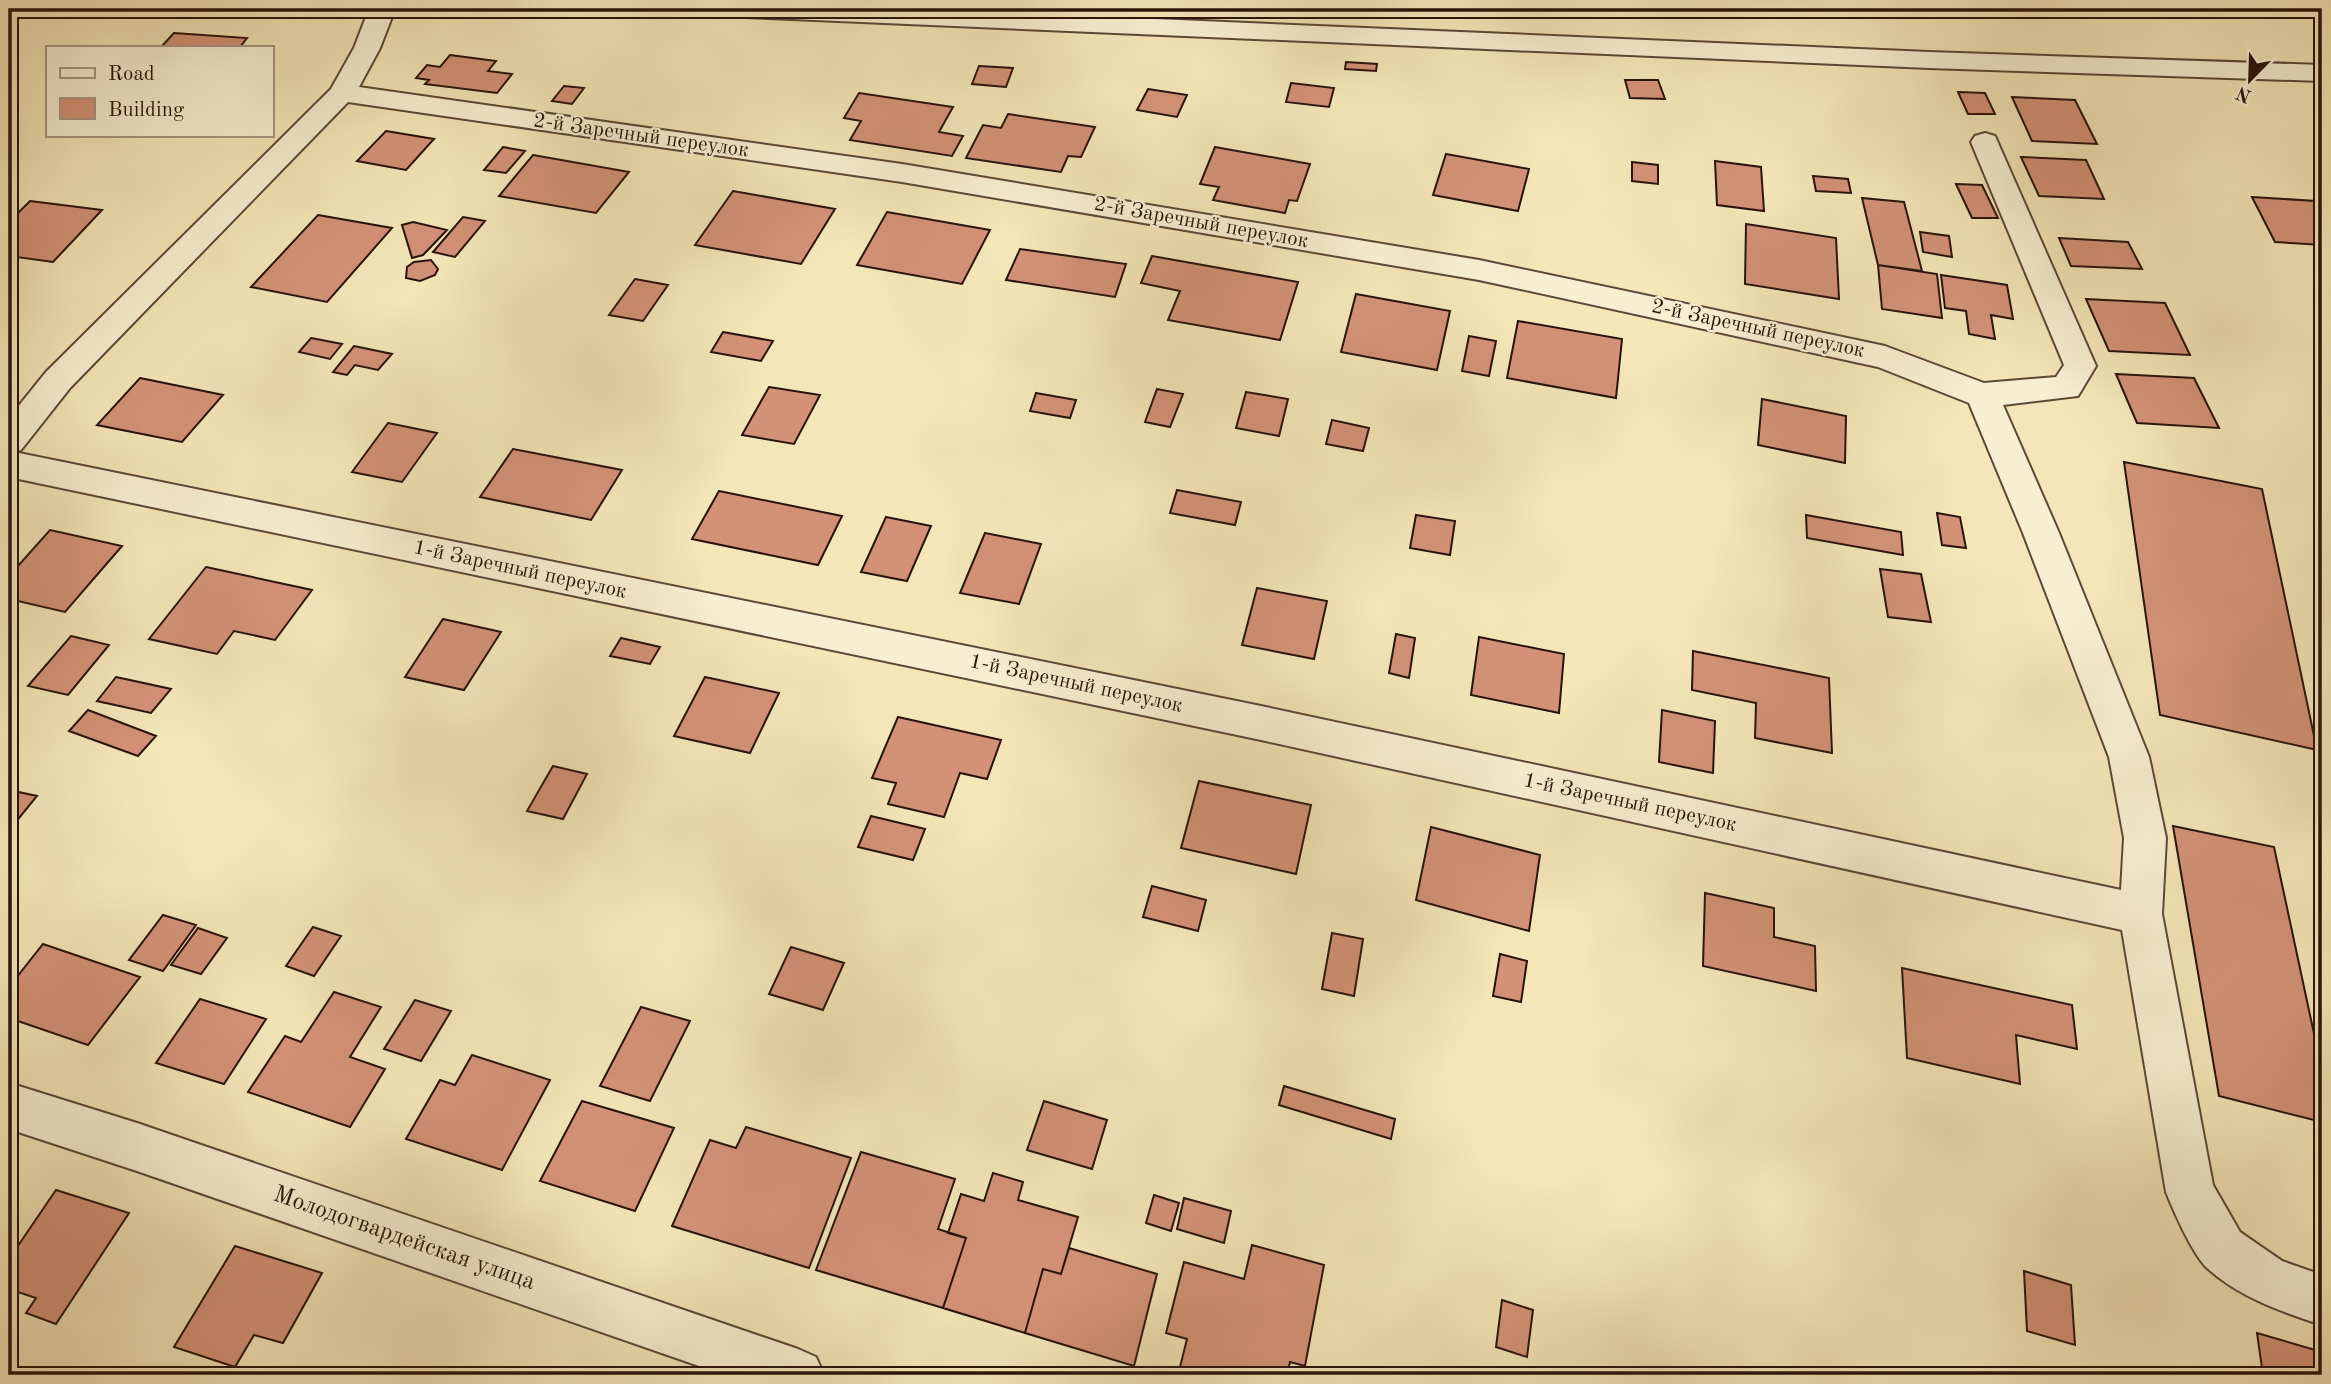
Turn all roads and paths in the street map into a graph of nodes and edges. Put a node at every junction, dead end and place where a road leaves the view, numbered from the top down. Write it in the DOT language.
graph roads {
  1 [pos="382,9"];
  2 [pos="746,9"];
  3 [pos="1176,17"];
  4 [pos="2322,72"];
  5 [pos="342,93"];
  6 [pos="1985,142"];
  7 [pos="1982,395"];
  8 [pos="9,441"];
  9 [pos="9,464"];
  10 [pos="2141,914"];
  11 [pos="9,1106"];
  12 [pos="2322,1300"];
  13 [pos="798,1375"];
  1 -- 5 [label="street"];
  2 -- 3 [label="street"];
  3 -- 4 [label="street"];
  5 -- 7 [label="street, 2-й Заречный переулок"];
  5 -- 8 [label="street"];
  6 -- 7 [label="street"];
  7 -- 10 [label="street"];
  9 -- 10 [label="street, 1-й Заречный переулок"];
  10 -- 12 [label="street"];
  11 -- 13 [label="street, Молодогвардейская улица"];
}
